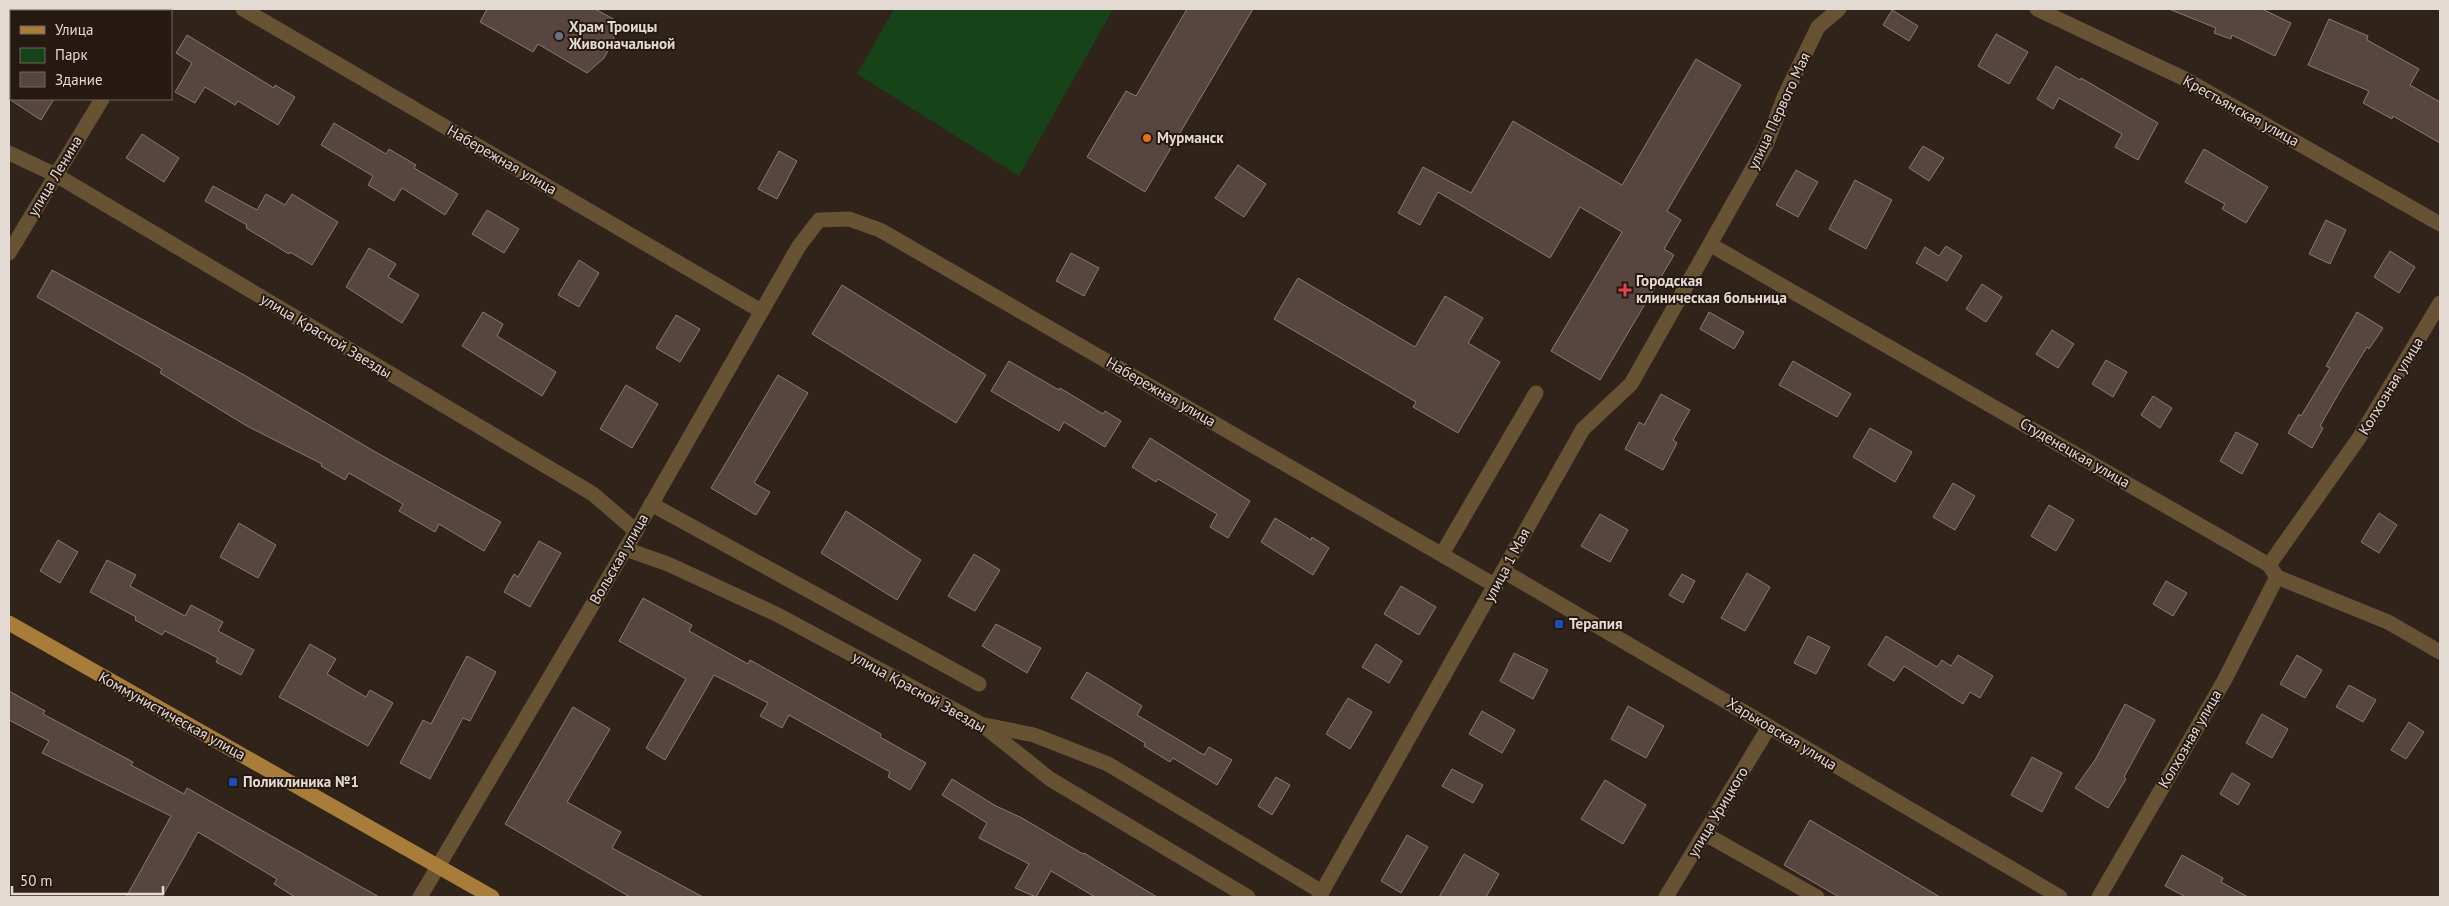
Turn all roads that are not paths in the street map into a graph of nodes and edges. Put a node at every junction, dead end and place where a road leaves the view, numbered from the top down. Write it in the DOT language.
graph roads {
  1 [pos="242,9"];
  2 [pos="1839,9"];
  3 [pos="2036,9"];
  4 [pos="101,100"];
  5 [pos="9,153"];
  6 [pos="56,175"];
  7 [pos="819,220"];
  8 [pos="2440,224"];
  9 [pos="1711,245"];
  10 [pos="9,253"];
  11 [pos="2440,303"];
  12 [pos="761,310"];
  13 [pos="1536,393"];
  14 [pos="651,504"];
  15 [pos="636,531"];
  16 [pos="625,549"];
  17 [pos="1442,554"];
  18 [pos="2273,571"];
  19 [pos="1505,572"];
  20 [pos="1496,586"];
  21 [pos="9,623"];
  22 [pos="2440,652"];
  23 [pos="979,684"];
  24 [pos="981,724"];
  25 [pos="1769,727"];
  26 [pos="1705,834"];
  27 [pos="439,866"];
  28 [pos="1320,894"];
  29 [pos="420,897"];
  30 [pos="492,897"];
  31 [pos="1248,897"];
  32 [pos="1666,897"];
  33 [pos="1817,897"];
  34 [pos="2060,897"];
  35 [pos="2098,897"];
  1 -- 12 [label="street, Набережная улица"];
  2 -- 9 [label="street, улица Первого Мая"];
  3 -- 8 [label="street, Крестьянская улица"];
  4 -- 6 [label="street, улица Ленина"];
  5 -- 6 [label="street, улица Красной Звезды"];
  6 -- 10 [label="street, улица Ленина"];
  6 -- 15 [label="street, улица Красной Звезды"];
  7 -- 12 [label="street, Вольская улица"];
  7 -- 17 [label="street, Набережная улица"];
  9 -- 18 [label="street, Студенецкая улица"];
  9 -- 19 [label="street, улица 1 Мая"];
  11 -- 18 [label="street, Колхозная улица"];
  12 -- 14 [label="street, Вольская улица"];
  13 -- 17 [label="street"];
  14 -- 15 [label="street, Вольская улица"];
  14 -- 23 [label="street"];
  15 -- 16 [label="street, Вольская улица"];
  16 -- 24 [label="street, улица Красной Звезды"];
  16 -- 27 [label="street, Вольская улица"];
  17 -- 20 [label="street, Набережная улица"];
  18 -- 22 [label="street, Студенецкая улица"];
  18 -- 35 [label="street, Колхозная улица"];
  19 -- 20 [label="street, улица 1 Мая"];
  19 -- 25 [label="street, Харьковская улица"];
  20 -- 28 [label="street, улица 1 Мая"];
  21 -- 27 [label="main road, Коммунистическая улица"];
  24 -- 28 [label="street"];
  24 -- 31 [label="street, улица Красной Звезды"];
  25 -- 26 [label="street, улица Урицкого"];
  25 -- 34 [label="street, Харьковская улица"];
  26 -- 32 [label="street, улица Урицкого"];
  26 -- 33 [label="street"];
  27 -- 29 [label="street, Вольская улица"];
  27 -- 30 [label="main road, Коммунистическая улица"];
}
